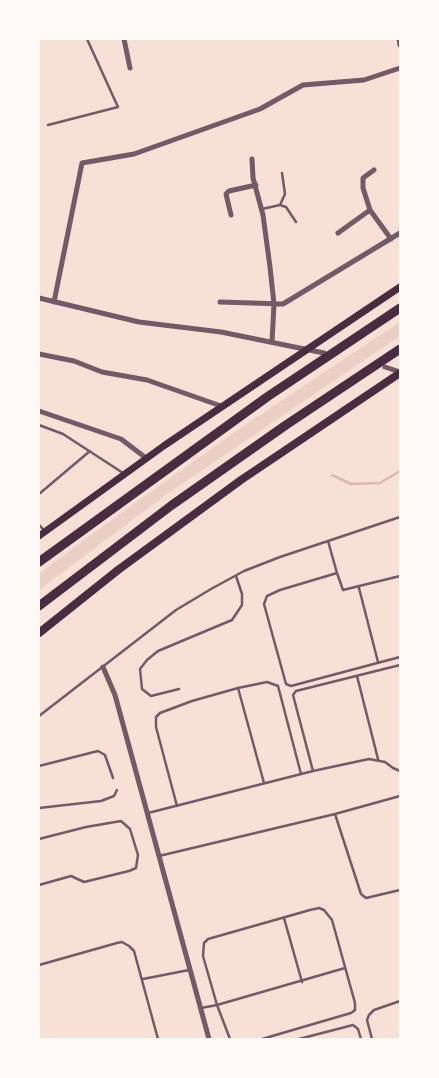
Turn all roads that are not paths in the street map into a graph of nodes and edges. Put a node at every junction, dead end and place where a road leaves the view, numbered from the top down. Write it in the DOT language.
graph roads {
  1 [pos="87,39"];
  2 [pos="124,39"];
  3 [pos="399,39"];
  4 [pos="400,45"];
  5 [pos="130,68"];
  6 [pos="400,68"];
  7 [pos="48,125"];
  8 [pos="252,159"];
  9 [pos="374,170"];
  10 [pos="282,173"];
  11 [pos="256,185"];
  12 [pos="280,205"];
  13 [pos="262,209"];
  14 [pos="370,210"];
  15 [pos="231,215"];
  16 [pos="296,222"];
  17 [pos="338,232"];
  18 [pos="400,233"];
  19 [pos="391,239"];
  20 [pos="400,287"];
  21 [pos="39,298"];
  22 [pos="54,302"];
  23 [pos="220,302"];
  24 [pos="274,304"];
  25 [pos="400,308"];
  26 [pos="272,342"];
  27 [pos="306,348"];
  28 [pos="400,349"];
  29 [pos="324,353"];
  30 [pos="39,354"];
  31 [pos="385,367"];
  32 [pos="400,372"];
  33 [pos="222,406"];
  34 [pos="39,411"];
  35 [pos="39,425"];
  36 [pos="90,451"];
  37 [pos="146,458"];
  38 [pos="124,474"];
  39 [pos="39,494"];
  40 [pos="400,517"];
  41 [pos="39,525"];
  42 [pos="42,534"];
  43 [pos="328,541"];
  44 [pos="39,561"];
  45 [pos="337,573"];
  46 [pos="236,576"];
  47 [pos="400,576"];
  48 [pos="360,588"];
  49 [pos="39,606"];
  50 [pos="39,633"];
  51 [pos="400,656"];
  52 [pos="378,662"];
  53 [pos="400,665"];
  54 [pos="102,667"];
  55 [pos="357,676"];
  56 [pos="238,688"];
  57 [pos="179,689"];
  58 [pos="39,716"];
  59 [pos="378,760"];
  60 [pos="39,766"];
  61 [pos="314,771"];
  62 [pos="400,771"];
  63 [pos="302,774"];
  64 [pos="113,778"];
  65 [pos="264,783"];
  66 [pos="117,790"];
  67 [pos="400,796"];
  68 [pos="177,806"];
  69 [pos="39,808"];
  70 [pos="148,813"];
  71 [pos="335,814"];
  72 [pos="39,839"];
  73 [pos="159,856"];
  74 [pos="39,885"];
  75 [pos="400,890"];
  76 [pos="284,918"];
  77 [pos="39,965"];
  78 [pos="345,968"];
  79 [pos="190,969"];
  80 [pos="142,980"];
  81 [pos="302,982"];
  82 [pos="400,1001"];
  83 [pos="218,1005"];
  84 [pos="201,1008"];
  85 [pos="158,1039"];
  86 [pos="209,1039"];
  87 [pos="230,1039"];
  88 [pos="262,1039"];
  89 [pos="300,1039"];
  90 [pos="361,1039"];
  91 [pos="372,1039"];
  1 -- 7 [label="lane"];
  2 -- 5 [label="street"];
  3 -- 4 [label="street"];
  6 -- 22 [label="street"];
  8 -- 11 [label="street"];
  9 -- 14 [label="street"];
  10 -- 12 [label="lane"];
  11 -- 13 [label="street"];
  11 -- 15 [label="street"];
  12 -- 13 [label="lane"];
  12 -- 16 [label="lane"];
  13 -- 24 [label="street"];
  14 -- 17 [label="street"];
  14 -- 19 [label="street"];
  18 -- 19 [label="street"];
  19 -- 24 [label="street"];
  20 -- 27 [label="main road"];
  21 -- 22 [label="street"];
  22 -- 26 [label="street"];
  23 -- 24 [label="street"];
  24 -- 26 [label="street"];
  25 -- 44 [label="highway"];
  26 -- 27 [label="street"];
  27 -- 29 [label="street"];
  27 -- 33 [label="main road"];
  28 -- 49 [label="highway"];
  30 -- 33 [label="street"];
  31 -- 32 [label="street"];
  32 -- 50 [label="highway"];
  33 -- 37 [label="main road"];
  34 -- 37 [label="street"];
  35 -- 36 [label="lane"];
  36 -- 38 [label="lane"];
  36 -- 39 [label="lane"];
  37 -- 38 [label="main road"];
  38 -- 42 [label="main road"];
  40 -- 43 [label="lane"];
  41 -- 42 [label="lane"];
  43 -- 45 [label="lane"];
  43 -- 46 [label="lane"];
  45 -- 48 [label="lane"];
  45 -- 52 [label="lane"];
  46 -- 54 [label="lane"];
  46 -- 57 [label="lane"];
  47 -- 48 [label="lane"];
  48 -- 52 [label="lane"];
  51 -- 52 [label="lane"];
  53 -- 55 [label="lane"];
  54 -- 58 [label="lane"];
  54 -- 70 [label="street"];
  55 -- 59 [label="lane"];
  55 -- 61 [label="lane"];
  56 -- 63 [label="lane"];
  56 -- 65 [label="lane"];
  56 -- 68 [label="lane"];
  59 -- 61 [label="lane"];
  59 -- 62 [label="lane"];
  60 -- 64 [label="lane"];
  61 -- 63 [label="lane"];
  63 -- 65 [label="lane"];
  65 -- 68 [label="lane"];
  66 -- 69 [label="lane"];
  67 -- 71 [label="lane"];
  68 -- 70 [label="lane"];
  70 -- 73 [label="street"];
  71 -- 73 [label="lane"];
  71 -- 75 [label="lane"];
  72 -- 74 [label="lane"];
  73 -- 79 [label="street"];
  76 -- 78 [label="lane"];
  76 -- 81 [label="lane"];
  76 -- 83 [label="lane"];
  77 -- 80 [label="lane"];
  78 -- 81 [label="lane"];
  78 -- 88 [label="lane"];
  79 -- 80 [label="lane"];
  79 -- 84 [label="street"];
  80 -- 85 [label="lane"];
  81 -- 83 [label="lane"];
  82 -- 91 [label="lane"];
  83 -- 84 [label="lane"];
  83 -- 87 [label="lane"];
  84 -- 86 [label="street"];
  89 -- 90 [label="lane"];
}
